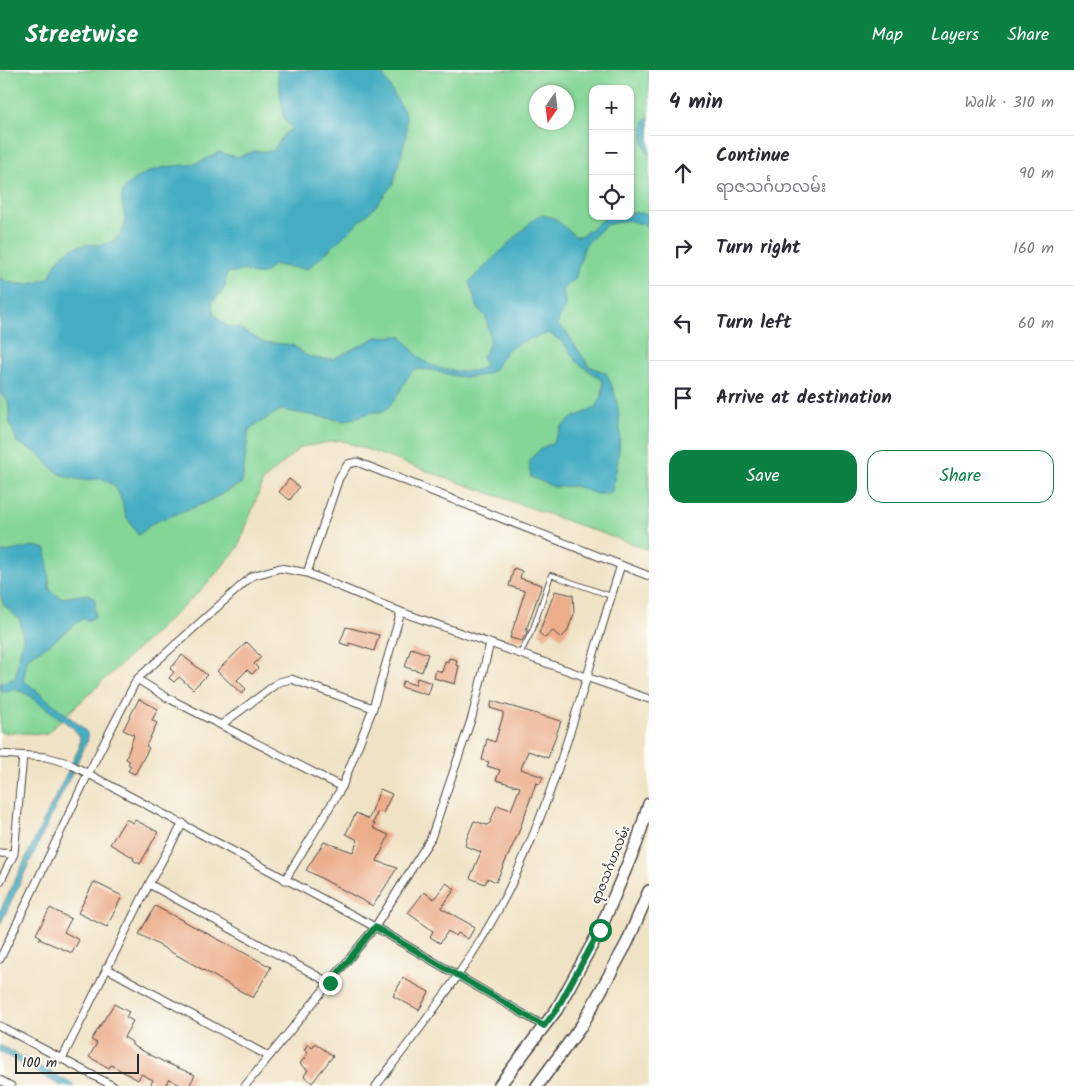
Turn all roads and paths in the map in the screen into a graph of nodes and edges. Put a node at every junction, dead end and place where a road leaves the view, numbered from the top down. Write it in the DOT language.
graph roads {
  1 [pos="621,565"];
  2 [pos="307,573"];
  3 [pos="649,576"];
  4 [pos="611,596"];
  5 [pos="401,612"];
  6 [pos="490,644"];
  7 [pos="520,654"];
  8 [pos="585,677"];
  9 [pos="137,678"];
  10 [pos="649,699"];
  11 [pos="373,708"];
  12 [pos="221,725"];
  13 [pos="0,754"];
  14 [pos="22,756"];
  15 [pos="88,774"];
  16 [pos="342,787"];
  17 [pos="649,804"];
  18 [pos="183,823"];
  19 [pos="0,853"];
  20 [pos="14,854"];
  21 [pos="285,880"];
  22 [pos="0,882"];
  23 [pos="148,884"];
  24 [pos="649,891"];
  25 [pos="375,927"];
  26 [pos="0,959"];
  27 [pos="106,968"];
  28 [pos="458,977"];
  29 [pos="330,983"];
  30 [pos="0,1026"];
  31 [pos="544,1026"];
  32 [pos="268,1056"];
  33 [pos="62,1059"];
  34 [pos="0,1080"];
  35 [pos="11,1086"];
  36 [pos="113,1086"];
  37 [pos="245,1086"];
  38 [pos="376,1086"];
  39 [pos="499,1086"];
  40 [pos="537,1086"];
  1 -- 2 [label="street"];
  1 -- 3 [label="street"];
  1 -- 4 [label="street"];
  2 -- 5 [label="street"];
  2 -- 9 [label="street"];
  4 -- 7 [label="lane"];
  4 -- 8 [label="street"];
  5 -- 6 [label="street"];
  5 -- 11 [label="street"];
  6 -- 7 [label="street"];
  6 -- 25 [label="street"];
  7 -- 8 [label="street"];
  8 -- 10 [label="street"];
  8 -- 28 [label="street"];
  9 -- 12 [label="street"];
  9 -- 15 [label="street"];
  11 -- 12 [label="street"];
  11 -- 16 [label="street"];
  12 -- 16 [label="street"];
  13 -- 14 [label="street"];
  14 -- 15 [label="street"];
  14 -- 20 [label="street"];
  15 -- 18 [label="street"];
  15 -- 26 [label="street"];
  16 -- 21 [label="street"];
  17 -- 31 [label="main road, ရာဇသင်္ဂဟလမ်း"];
  18 -- 21 [label="street"];
  18 -- 23 [label="street"];
  19 -- 20 [label="street"];
  20 -- 22 [label="street"];
  21 -- 25 [label="street"];
  23 -- 27 [label="street"];
  23 -- 29 [label="street"];
  24 -- 40 [label="main road"];
  25 -- 28 [label="street"];
  25 -- 29 [label="street"];
  27 -- 32 [label="street"];
  27 -- 33 [label="street"];
  28 -- 31 [label="street"];
  28 -- 38 [label="street"];
  29 -- 32 [label="street"];
  30 -- 33 [label="street"];
  31 -- 39 [label="main road, ရာဇသင်္ဂဟလမ်း"];
  32 -- 37 [label="street"];
  33 -- 36 [label="street"];
  34 -- 35 [label="street"];
}
